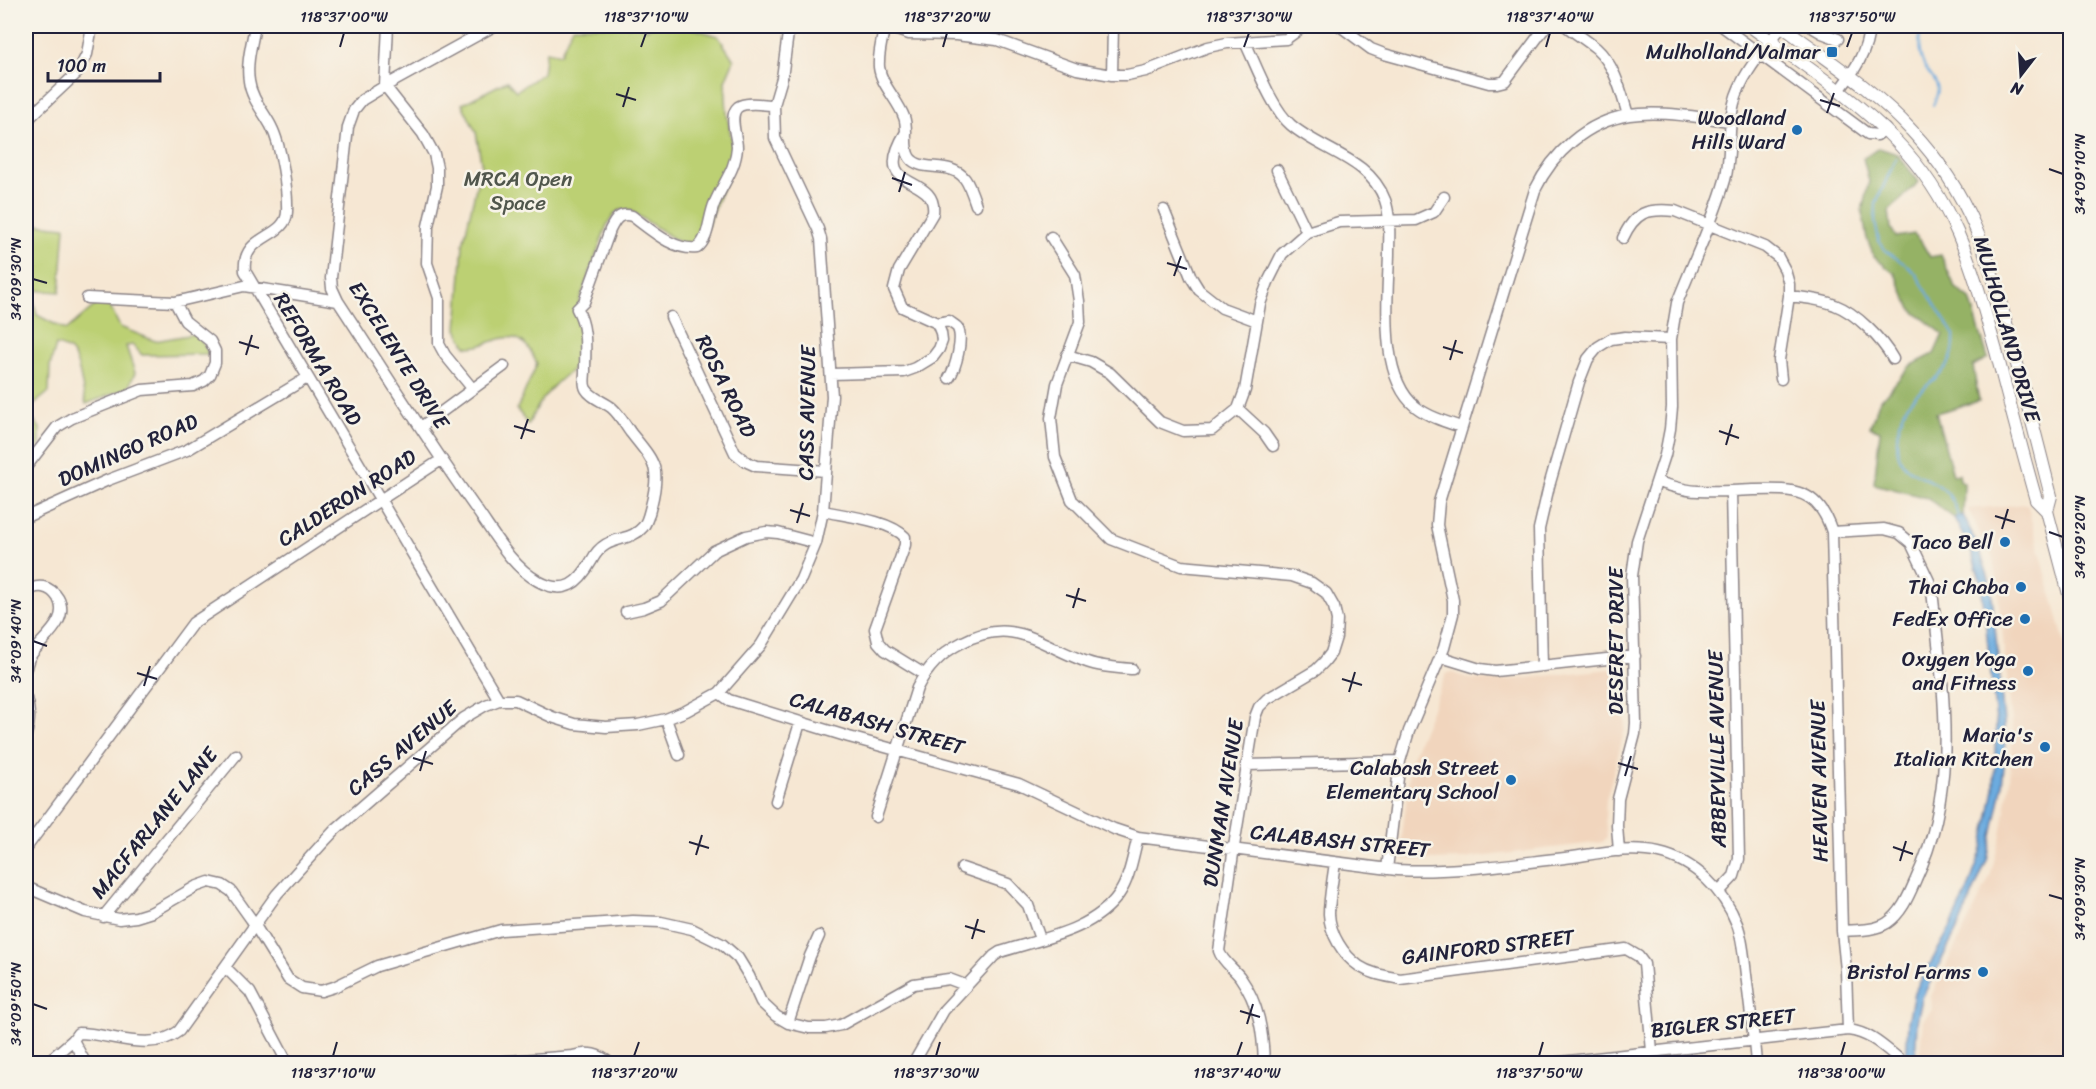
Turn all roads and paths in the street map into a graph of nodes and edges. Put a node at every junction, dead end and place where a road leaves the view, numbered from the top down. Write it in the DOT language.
graph roads {
  1 [pos="92,26"];
  2 [pos="255,26"];
  3 [pos="388,26"];
  4 [pos="494,26"];
  5 [pos="789,26"];
  6 [pos="885,26"];
  7 [pos="1113,26"];
  8 [pos="1304,26"];
  9 [pos="1340,26"];
  10 [pos="1546,26"];
  11 [pos="1566,26"];
  12 [pos="1722,26"];
  13 [pos="1750,26"];
  14 [pos="1782,26"];
  15 [pos="1809,26"];
  16 [pos="1869,26"];
  17 [pos="973,31"];
  18 [pos="1838,39"];
  19 [pos="1771,41"];
  20 [pos="1245,42"];
  21 [pos="1761,54"];
  22 [pos="1112,75"];
  23 [pos="1850,77"];
  24 [pos="385,86"];
  25 [pos="1838,92"];
  26 [pos="774,105"];
  27 [pos="1628,116"];
  28 [pos="26,121"];
  29 [pos="1731,121"];
  30 [pos="1885,129"];
  31 [pos="906,132"];
  32 [pos="1277,170"];
  33 [pos="1444,197"];
  34 [pos="976,205"];
  35 [pos="1164,210"];
  36 [pos="1389,222"];
  37 [pos="1709,224"];
  38 [pos="1307,232"];
  39 [pos="1051,237"];
  40 [pos="1623,238"];
  41 [pos="253,288"];
  42 [pos="1789,296"];
  43 [pos="87,298"];
  44 [pos="338,301"];
  45 [pos="175,302"];
  46 [pos="671,317"];
  47 [pos="1257,321"];
  48 [pos="937,323"];
  49 [pos="1671,339"];
  50 [pos="1067,355"];
  51 [pos="1893,359"];
  52 [pos="504,366"];
  53 [pos="831,374"];
  54 [pos="307,378"];
  55 [pos="949,378"];
  56 [pos="1781,379"];
  57 [pos="472,388"];
  58 [pos="2026,398"];
  59 [pos="2010,402"];
  60 [pos="1238,409"];
  61 [pos="421,427"];
  62 [pos="1461,428"];
  63 [pos="1273,446"];
  64 [pos="441,460"];
  65 [pos="26,467"];
  66 [pos="826,471"];
  67 [pos="1657,482"];
  68 [pos="1731,491"];
  69 [pos="379,499"];
  70 [pos="823,511"];
  71 [pos="2047,511"];
  72 [pos="26,517"];
  73 [pos="1832,532"];
  74 [pos="816,543"];
  75 [pos="26,593"];
  76 [pos="2070,598"];
  77 [pos="626,612"];
  78 [pos="1635,656"];
  79 [pos="1441,657"];
  80 [pos="1542,666"];
  81 [pos="26,668"];
  82 [pos="1132,669"];
  83 [pos="924,674"];
  84 [pos="719,693"];
  85 [pos="26,698"];
  86 [pos="499,700"];
  87 [pos="666,719"];
  88 [pos="800,723"];
  89 [pos="26,735"];
  90 [pos="898,750"];
  91 [pos="236,755"];
  92 [pos="679,755"];
  93 [pos="1400,761"];
  94 [pos="1246,765"];
  95 [pos="776,801"];
  96 [pos="876,818"];
  97 [pos="1138,837"];
  98 [pos="26,848"];
  99 [pos="1233,850"];
  100 [pos="1619,851"];
  101 [pos="1335,862"];
  102 [pos="963,868"];
  103 [pos="1387,869"];
  104 [pos="26,886"];
  105 [pos="1719,892"];
  106 [pos="103,917"];
  107 [pos="255,926"];
  108 [pos="1842,932"];
  109 [pos="819,936"];
  110 [pos="1040,939"];
  111 [pos="225,967"];
  112 [pos="965,985"];
  113 [pos="788,1023"];
  114 [pos="1848,1030"];
  115 [pos="73,1040"];
  116 [pos="1754,1040"];
  117 [pos="1652,1051"];
  118 [pos="1899,1059"];
  119 [pos="606,1060"];
  120 [pos="45,1064"];
  121 [pos="86,1064"];
  122 [pos="288,1064"];
  123 [pos="468,1064"];
  124 [pos="913,1064"];
  125 [pos="1264,1064"];
  126 [pos="1542,1064"];
  127 [pos="1756,1064"];
  1 -- 28 [label="street"];
  2 -- 41 [label="street, REFORMA ROAD"];
  3 -- 24 [label="street"];
  4 -- 24 [label="street, EXCELENTE DRIVE"];
  5 -- 26 [label="street, CASS AVENUE"];
  6 -- 17 [label="street"];
  6 -- 31 [label="street"];
  7 -- 22 [label="street"];
  8 -- 20 [label="street"];
  9 -- 10 [label="street"];
  11 -- 27 [label="street"];
  12 -- 21 [label="street"];
  13 -- 19 [label="main road, MULHOLLAND DRIVE"];
  14 -- 19 [label="street, DESERET DRIVE"];
  14 -- 23 [label="main road, MULHOLLAND DRIVE"];
  15 -- 18 [label="street"];
  16 -- 23 [label="street"];
  17 -- 22 [label="street"];
  19 -- 21 [label="street, DESERET DRIVE"];
  19 -- 25 [label="main road, MULHOLLAND DRIVE"];
  20 -- 22 [label="street"];
  20 -- 36 [label="street"];
  21 -- 29 [label="street, DESERET DRIVE"];
  21 -- 30 [label="street"];
  23 -- 25 [label="street"];
  23 -- 58 [label="main road, MULHOLLAND DRIVE"];
  24 -- 44 [label="street, EXCELENTE DRIVE"];
  24 -- 57 [label="street"];
  25 -- 30 [label="main road, MULHOLLAND DRIVE"];
  26 -- 53 [label="street, CASS AVENUE"];
  26 -- 64 [label="street, CALDERON ROAD"];
  27 -- 29 [label="street"];
  27 -- 62 [label="street"];
  29 -- 37 [label="street, DESERET DRIVE"];
  30 -- 59 [label="main road, MULHOLLAND DRIVE"];
  31 -- 34 [label="street"];
  31 -- 48 [label="street"];
  32 -- 38 [label="street"];
  33 -- 36 [label="street"];
  35 -- 47 [label="street"];
  36 -- 38 [label="street"];
  36 -- 62 [label="street"];
  37 -- 40 [label="street"];
  37 -- 42 [label="street"];
  37 -- 49 [label="street, DESERET DRIVE"];
  38 -- 47 [label="street"];
  39 -- 50 [label="street, DUNMAN AVENUE"];
  41 -- 44 [label="street"];
  41 -- 45 [label="street"];
  41 -- 54 [label="street, REFORMA ROAD"];
  42 -- 51 [label="street"];
  42 -- 56 [label="street"];
  43 -- 45 [label="street"];
  44 -- 61 [label="street, EXCELENTE DRIVE"];
  45 -- 65 [label="street"];
  46 -- 66 [label="street, ROSA ROAD"];
  47 -- 60 [label="street"];
  48 -- 53 [label="street"];
  48 -- 55 [label="street"];
  49 -- 67 [label="street, DESERET DRIVE"];
  49 -- 80 [label="street"];
  50 -- 60 [label="street"];
  50 -- 94 [label="street, DUNMAN AVENUE"];
  52 -- 57 [label="street"];
  53 -- 66 [label="street, CASS AVENUE"];
  54 -- 69 [label="street, REFORMA ROAD"];
  54 -- 72 [label="street, DOMINGO ROAD"];
  57 -- 61 [label="street"];
  58 -- 59 [label="main road"];
  58 -- 71 [label="main road, MULHOLLAND DRIVE"];
  59 -- 71 [label="main road, MULHOLLAND DRIVE"];
  60 -- 63 [label="street"];
  61 -- 64 [label="street, EXCELENTE DRIVE"];
  62 -- 79 [label="street"];
  64 -- 69 [label="street, CALDERON ROAD"];
  66 -- 70 [label="street, CASS AVENUE"];
  67 -- 68 [label="street"];
  67 -- 78 [label="street, DESERET DRIVE"];
  68 -- 73 [label="street"];
  68 -- 105 [label="street, ABBEYVILLE AVENUE"];
  69 -- 86 [label="street, REFORMA ROAD"];
  69 -- 98 [label="street, CALDERON ROAD"];
  70 -- 74 [label="street, CASS AVENUE"];
  70 -- 83 [label="street"];
  71 -- 76 [label="main road, MULHOLLAND DRIVE"];
  73 -- 108 [label="street, HEAVEN AVENUE"];
  73 -- 108 [label="street"];
  74 -- 77 [label="street"];
  74 -- 84 [label="street, CASS AVENUE"];
  75 -- 81 [label="street"];
  78 -- 80 [label="street"];
  78 -- 100 [label="street, DESERET DRIVE"];
  79 -- 80 [label="street"];
  79 -- 93 [label="street"];
  82 -- 83 [label="street"];
  83 -- 90 [label="street"];
  84 -- 87 [label="street, CASS AVENUE"];
  84 -- 88 [label="street, CALABASH STREET"];
  85 -- 89 [label="street"];
  86 -- 87 [label="street, CASS AVENUE"];
  86 -- 107 [label="street, CASS AVENUE"];
  87 -- 92 [label="street"];
  88 -- 90 [label="street, CALABASH STREET"];
  88 -- 95 [label="street"];
  90 -- 96 [label="street"];
  90 -- 97 [label="street, CALABASH STREET"];
  91 -- 106 [label="street, MACFARLANE LANE"];
  93 -- 94 [label="street"];
  93 -- 103 [label="street"];
  94 -- 99 [label="street, DUNMAN AVENUE"];
  97 -- 99 [label="street, CALABASH STREET"];
  97 -- 110 [label="street"];
  99 -- 101 [label="street, CALABASH STREET"];
  99 -- 125 [label="street, DUNMAN AVENUE"];
  100 -- 103 [label="street, CALABASH STREET"];
  100 -- 105 [label="street, CALABASH STREET"];
  101 -- 103 [label="street, CALABASH STREET"];
  101 -- 117 [label="street, GAINFORD STREET"];
  102 -- 110 [label="street"];
  104 -- 106 [label="street"];
  105 -- 116 [label="street"];
  106 -- 107 [label="street"];
  107 -- 111 [label="street, CASS AVENUE"];
  107 -- 113 [label="street"];
  108 -- 114 [label="street, HEAVEN AVENUE"];
  109 -- 113 [label="street"];
  110 -- 112 [label="street"];
  111 -- 115 [label="street, CASS AVENUE"];
  111 -- 122 [label="street"];
  112 -- 113 [label="street"];
  112 -- 124 [label="street"];
  114 -- 116 [label="street, BIGLER STREET"];
  114 -- 118 [label="street, BIGLER STREET"];
  115 -- 120 [label="street, CASS AVENUE"];
  115 -- 121 [label="street"];
  116 -- 117 [label="street, BIGLER STREET"];
  116 -- 127 [label="street"];
  117 -- 126 [label="street, BIGLER STREET"];
  119 -- 123 [label="street"];
}
